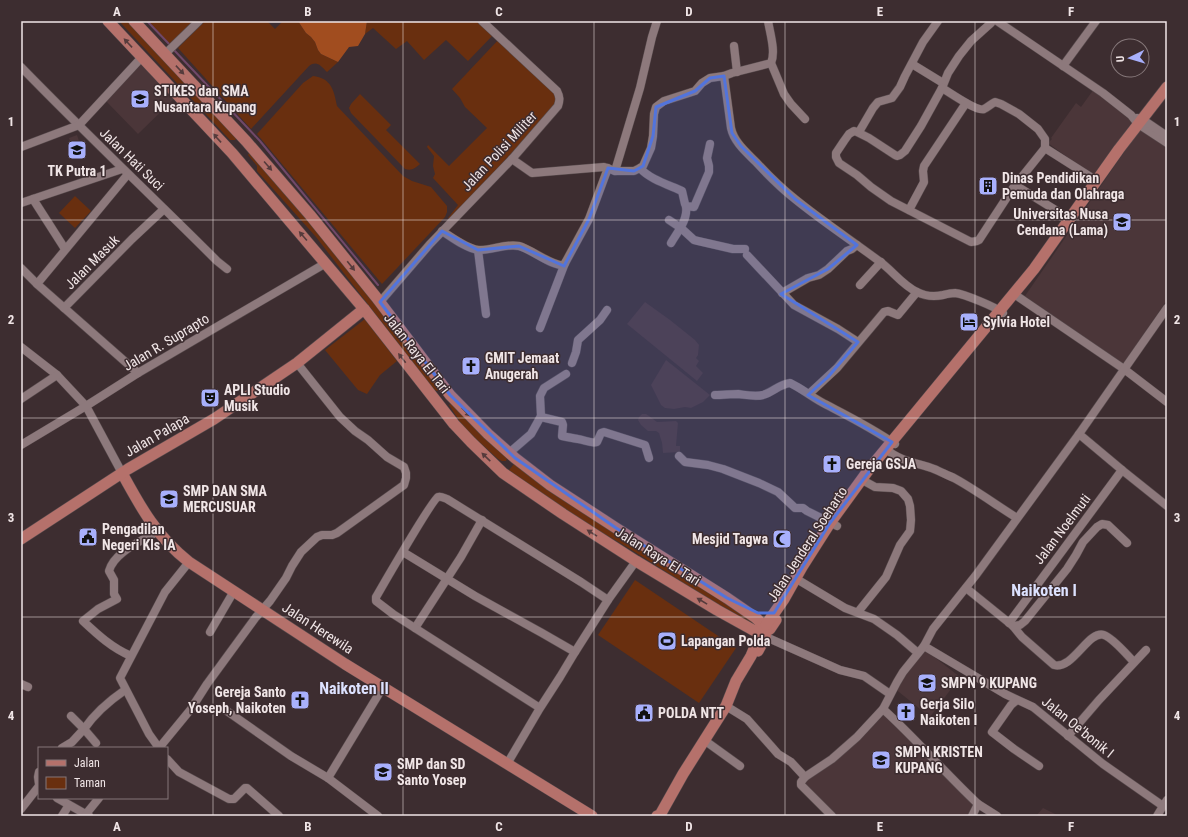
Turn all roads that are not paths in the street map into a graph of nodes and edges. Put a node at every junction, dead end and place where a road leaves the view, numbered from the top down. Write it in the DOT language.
graph roads {
  1 [pos="108,21"];
  2 [pos="134,21"];
  3 [pos="200,21"];
  4 [pos="482,21"];
  5 [pos="657,21"];
  6 [pos="768,21"];
  7 [pos="938,21"];
  8 [pos="1096,21"];
  9 [pos="994,22"];
  10 [pos="734,46"];
  11 [pos="169,50"];
  12 [pos="142,58"];
  13 [pos="771,63"];
  14 [pos="912,64"];
  15 [pos="21,66"];
  16 [pos="1063,66"];
  17 [pos="737,72"];
  18 [pos="724,76"];
  19 [pos="942,85"];
  20 [pos="1167,87"];
  21 [pos="966,103"];
  22 [pos="805,119"];
  23 [pos="1137,119"];
  24 [pos="79,125"];
  25 [pos="859,132"];
  26 [pos="1167,136"];
  27 [pos="246,141"];
  28 [pos="1167,143"];
  29 [pos="710,144"];
  30 [pos="21,147"];
  31 [pos="1045,148"];
  32 [pos="232,153"];
  33 [pos="512,158"];
  34 [pos="640,168"];
  35 [pos="612,169"];
  36 [pos="125,171"];
  37 [pos="1097,181"];
  38 [pos="1015,185"];
  39 [pos="32,199"];
  40 [pos="21,203"];
  41 [pos="686,206"];
  42 [pos="164,209"];
  43 [pos="909,210"];
  44 [pos="1070,219"];
  45 [pos="669,220"];
  46 [pos="682,229"];
  47 [pos="442,231"];
  48 [pos="671,243"];
  49 [pos="857,245"];
  50 [pos="65,249"];
  51 [pos="478,250"];
  52 [pos="881,262"];
  53 [pos="326,263"];
  54 [pos="565,264"];
  55 [pos="1036,265"];
  56 [pos="21,268"];
  57 [pos="227,269"];
  58 [pos="37,284"];
  59 [pos="860,285"];
  60 [pos="917,292"];
  61 [pos="782,293"];
  62 [pos="1017,296"];
  63 [pos="380,302"];
  64 [pos="64,308"];
  65 [pos="1167,308"];
  66 [pos="364,309"];
  67 [pos="607,310"];
  68 [pos="1002,312"];
  69 [pos="486,314"];
  70 [pos="540,328"];
  71 [pos="858,342"];
  72 [pos="22,350"];
  73 [pos="297,363"];
  74 [pos="572,363"];
  75 [pos="1124,369"];
  76 [pos="138,373"];
  77 [pos="566,374"];
  78 [pos="57,375"];
  79 [pos="809,394"];
  80 [pos="450,395"];
  81 [pos="715,395"];
  82 [pos="21,399"];
  83 [pos="1167,401"];
  84 [pos="438,405"];
  85 [pos="86,406"];
  86 [pos="540,417"];
  87 [pos="1079,434"];
  88 [pos="21,445"];
  89 [pos="891,447"];
  90 [pos="512,456"];
  91 [pos="679,456"];
  92 [pos="649,458"];
  93 [pos="1122,470"];
  94 [pos="122,473"];
  95 [pos="503,473"];
  96 [pos="866,482"];
  97 [pos="1167,506"];
  98 [pos="1016,518"];
  99 [pos="1086,518"];
  100 [pos="482,520"];
  101 [pos="833,524"];
  102 [pos="1097,528"];
  103 [pos="159,533"];
  104 [pos="21,539"];
  105 [pos="1127,543"];
  106 [pos="403,552"];
  107 [pos="1056,560"];
  108 [pos="636,561"];
  109 [pos="189,562"];
  110 [pos="1067,569"];
  111 [pos="446,578"];
  112 [pos="800,580"];
  113 [pos="966,588"];
  114 [pos="234,591"];
  115 [pos="1032,591"];
  116 [pos="728,598"];
  117 [pos="1043,599"];
  118 [pos="608,600"];
  119 [pos="262,609"];
  120 [pos="717,610"];
  121 [pos="858,612"];
  122 [pos="775,616"];
  123 [pos="1011,624"];
  124 [pos="415,628"];
  125 [pos="210,632"];
  126 [pos="764,632"];
  127 [pos="924,646"];
  128 [pos="1146,650"];
  129 [pos="574,652"];
  130 [pos="918,653"];
  131 [pos="754,655"];
  132 [pos="131,656"];
  133 [pos="1134,662"];
  134 [pos="383,687"];
  135 [pos="125,690"];
  136 [pos="890,694"];
  137 [pos="1017,700"];
  138 [pos="728,701"];
  139 [pos="540,708"];
  140 [pos="224,709"];
  141 [pos="882,709"];
  142 [pos="72,716"];
  143 [pos="84,729"];
  144 [pos="1068,736"];
  145 [pos="704,740"];
  146 [pos="96,743"];
  147 [pos="64,747"];
  148 [pos="158,747"];
  149 [pos="160,747"];
  150 [pos="168,760"];
  151 [pos="507,764"];
  152 [pos="740,766"];
  153 [pos="1040,766"];
  154 [pos="805,777"];
  155 [pos="328,778"];
  156 [pos="38,786"];
  157 [pos="59,799"];
  158 [pos="98,799"];
  159 [pos="1165,803"];
  160 [pos="978,804"];
  161 [pos="69,805"];
  162 [pos="21,809"];
  163 [pos="88,815"];
  164 [pos="62,816"];
  165 [pos="279,816"];
  166 [pos="378,816"];
  167 [pos="592,816"];
  168 [pos="659,816"];
  169 [pos="832,816"];
  170 [pos="972,816"];
  171 [pos="997,816"];
  172 [pos="1157,816"];
  12 -- 1 [label="main road, Jalan Raya El Tari, one-way"];
  2 -- 11 [label="main road, Jalan Raya El Tari"];
  3 -- 11 [label="street"];
  4 -- 33 [label="street, Jalan Polisi Militer"];
  5 -- 35 [label="street"];
  6 -- 13 [label="street"];
  7 -- 14 [label="street"];
  8 -- 16 [label="street"];
  9 -- 16 [label="street"];
  9 -- 19 [label="street"];
  10 -- 17 [label="street"];
  11 -- 27 [label="main road, Jalan Raya El Tari, one-way"];
  12 -- 24 [label="street"];
  32 -- 12 [label="main road, Jalan Raya El Tari, one-way"];
  13 -- 17 [label="street"];
  13 -- 22 [label="street"];
  14 -- 19 [label="street"];
  14 -- 25 [label="street"];
  15 -- 24 [label="street, Jalan Hati Suci"];
  16 -- 23 [label="street"];
  17 -- 18 [label="street"];
  18 -- 34 [label="street"];
  18 -- 49 [label="street"];
  19 -- 21 [label="street"];
  19 -- 25 [label="street"];
  20 -- 23 [label="main road, Jalan Jenderal Soeharto"];
  21 -- 31 [label="street"];
  21 -- 43 [label="street"];
  23 -- 26 [label="street"];
  23 -- 28 [label="street"];
  23 -- 37 [label="main road, Jalan Jenderal Soeharto"];
  24 -- 30 [label="street"];
  24 -- 36 [label="street, Jalan Hati Suci"];
  25 -- 43 [label="street"];
  27 -- 32 [label="main road"];
  27 -- 63 [label="main road, Jalan Raya El Tari, one-way"];
  29 -- 41 [label="street"];
  31 -- 37 [label="street"];
  31 -- 38 [label="street"];
  53 -- 32 [label="main road, Jalan Raya El Tari, one-way"];
  33 -- 35 [label="street"];
  33 -- 47 [label="street, Jalan Polisi Militer"];
  34 -- 35 [label="street"];
  34 -- 41 [label="street"];
  35 -- 54 [label="street"];
  36 -- 39 [label="street"];
  36 -- 42 [label="street, Jalan Hati Suci"];
  36 -- 50 [label="street, Jalan Masuk"];
  37 -- 44 [label="main road, Jalan Jenderal Soeharto"];
  38 -- 43 [label="street"];
  38 -- 44 [label="street"];
  39 -- 40 [label="street"];
  39 -- 50 [label="street, Jalan Masuk"];
  41 -- 46 [label="street"];
  42 -- 57 [label="street, Jalan Hati Suci"];
  42 -- 64 [label="street, Jalan Masuk"];
  44 -- 55 [label="main road, Jalan Jenderal Soeharto"];
  45 -- 46 [label="street"];
  46 -- 48 [label="street"];
  46 -- 61 [label="street"];
  47 -- 51 [label="street"];
  47 -- 63 [label="street, Jalan Polisi Militer"];
  49 -- 52 [label="street"];
  49 -- 61 [label="street"];
  50 -- 58 [label="street, Jalan Masuk"];
  51 -- 54 [label="street"];
  51 -- 69 [label="street"];
  52 -- 59 [label="street"];
  52 -- 60 [label="street"];
  53 -- 66 [label="main road, Jalan Raya El Tari"];
  53 -- 76 [label="street, Jalan R. Suprapto"];
  54 -- 70 [label="street"];
  55 -- 62 [label="main road, Jalan Jenderal Soeharto"];
  55 -- 68 [label="main road, Jalan Jenderal Soeharto"];
  56 -- 58 [label="street, Jalan Masuk"];
  58 -- 64 [label="street, Jalan Masuk"];
  60 -- 68 [label="street"];
  60 -- 71 [label="street"];
  61 -- 71 [label="street"];
  62 -- 68 [label="main road, Jalan Jenderal Soeharto"];
  62 -- 75 [label="street"];
  63 -- 80 [label="main road, Jalan Raya El Tari"];
  64 -- 76 [label="street"];
  65 -- 75 [label="street"];
  66 -- 73 [label="main road, Jalan Palapa"];
  84 -- 66 [label="main road, Jalan Raya El Tari, one-way"];
  67 -- 74 [label="street"];
  68 -- 89 [label="main road, Jalan Jenderal Soeharto"];
  71 -- 79 [label="street"];
  72 -- 78 [label="street, Jalan Herewila"];
  73 -- 94 [label="main road, Jalan Palapa"];
  73 -- 119 [label="street"];
  75 -- 83 [label="street"];
  75 -- 87 [label="street"];
  76 -- 85 [label="street, Jalan R. Suprapto"];
  77 -- 86 [label="street"];
  78 -- 82 [label="street"];
  78 -- 85 [label="street, Jalan Herewila"];
  79 -- 81 [label="street"];
  79 -- 89 [label="street"];
  80 -- 84 [label="main road"];
  80 -- 90 [label="main road, Jalan Raya El Tari, one-way"];
  95 -- 84 [label="main road, Jalan Raya El Tari, one-way"];
  85 -- 88 [label="street, Jalan R. Suprapto"];
  85 -- 94 [label="street, Jalan Herewila"];
  86 -- 90 [label="street"];
  86 -- 92 [label="street"];
  87 -- 93 [label="street"];
  87 -- 98 [label="street"];
  89 -- 96 [label="main road, Jalan Jenderal Soeharto"];
  89 -- 98 [label="street"];
  89 -- 101 [label="main road, Jalan Jenderal Soeharto"];
  90 -- 95 [label="main road"];
  90 -- 116 [label="main road, Jalan Raya El Tari"];
  91 -- 101 [label="street"];
  93 -- 97 [label="street"];
  93 -- 99 [label="street, Jalan Noelmuti"];
  94 -- 103 [label="main road, Jalan Herewila"];
  94 -- 104 [label="main road, Jalan Palapa"];
  108 -- 95 [label="main road, Jalan Raya El Tari, one-way"];
  96 -- 101 [label="main road, Jalan Jenderal Soeharto"];
  96 -- 121 [label="street"];
  98 -- 113 [label="street"];
  99 -- 102 [label="street"];
  99 -- 107 [label="street, Jalan Noelmuti"];
  100 -- 106 [label="street"];
  100 -- 111 [label="street"];
  100 -- 118 [label="street"];
  101 -- 112 [label="main road, Jalan Jenderal Soeharto"];
  101 -- 122 [label="main road, Jalan Jenderal Soeharto"];
  102 -- 105 [label="street"];
  102 -- 110 [label="street"];
  103 -- 109 [label="main road, Jalan Herewila"];
  103 -- 132 [label="street"];
  106 -- 111 [label="street"];
  106 -- 124 [label="street"];
  107 -- 110 [label="street"];
  107 -- 115 [label="street, Jalan Noelmuti"];
  108 -- 118 [label="street"];
  120 -- 108 [label="main road, Jalan Raya El Tari, one-way"];
  109 -- 114 [label="main road, Jalan Herewila"];
  109 -- 132 [label="street"];
  110 -- 117 [label="street"];
  111 -- 124 [label="street"];
  111 -- 129 [label="street"];
  112 -- 121 [label="street"];
  112 -- 122 [label="main road, Jalan Jenderal Soeharto"];
  113 -- 123 [label="street"];
  113 -- 127 [label="street"];
  114 -- 119 [label="main road, Jalan Herewila"];
  114 -- 125 [label="street"];
  115 -- 117 [label="street"];
  115 -- 123 [label="street, Jalan Noelmuti"];
  116 -- 122 [label="main road"];
  116 -- 126 [label="main road, Jalan Raya El Tari"];
  117 -- 123 [label="street"];
  118 -- 129 [label="street"];
  119 -- 134 [label="main road, Jalan Herewila"];
  119 -- 149 [label="street"];
  120 -- 126 [label="main road, Jalan Raya El Tari"];
  120 -- 131 [label="main road"];
  121 -- 130 [label="street"];
  122 -- 126 [label="main road, Jalan Jenderal Soeharto"];
  123 -- 133 [label="street"];
  124 -- 139 [label="street"];
  126 -- 131 [label="main road, Jalan Jenderal Soeharto"];
  126 -- 136 [label="street"];
  127 -- 130 [label="street"];
  127 -- 137 [label="street, Jalan Oe'bonik I"];
  128 -- 133 [label="street"];
  129 -- 139 [label="street"];
  130 -- 136 [label="street"];
  131 -- 138 [label="main road, Jalan Jenderal Soeharto"];
  132 -- 135 [label="street"];
  133 -- 144 [label="street"];
  134 -- 151 [label="main road, Jalan Herewila"];
  134 -- 155 [label="street"];
  135 -- 143 [label="street"];
  135 -- 148 [label="street"];
  136 -- 141 [label="street"];
  137 -- 144 [label="street, Jalan Oe'bonik I"];
  137 -- 153 [label="street"];
  138 -- 145 [label="main road, Jalan Jenderal Soeharto"];
  138 -- 154 [label="street"];
  139 -- 151 [label="street"];
  140 -- 155 [label="street"];
  141 -- 154 [label="street"];
  141 -- 160 [label="street"];
  142 -- 143 [label="street"];
  143 -- 146 [label="street"];
  143 -- 147 [label="street"];
  144 -- 159 [label="street, Jalan Oe'bonik I"];
  145 -- 152 [label="street"];
  145 -- 168 [label="main road, Jalan Jenderal Soeharto"];
  150 -- 165 [label="street"];
  151 -- 167 [label="main road, Jalan Herewila"];
  154 -- 169 [label="street"];
  155 -- 166 [label="street"];
  156 -- 162 [label="street"];
  157 -- 161 [label="street"];
  158 -- 163 [label="street"];
  159 -- 172 [label="street"];
  160 -- 170 [label="street"];
  160 -- 171 [label="street"];
  161 -- 163 [label="street"];
  161 -- 164 [label="street"];
}
